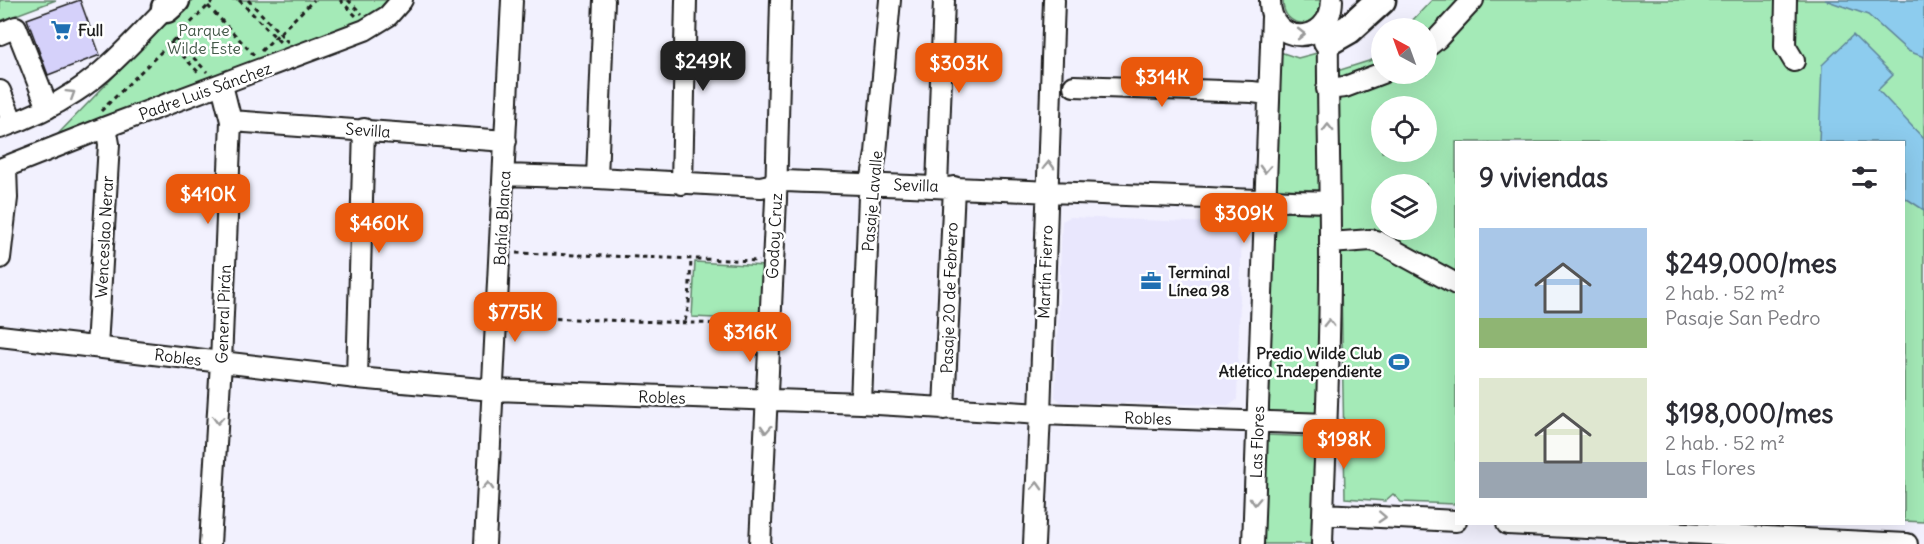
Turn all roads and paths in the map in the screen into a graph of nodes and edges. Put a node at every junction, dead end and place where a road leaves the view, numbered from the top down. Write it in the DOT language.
graph roads {
  1 [pos="214,0"];
  2 [pos="239,0"];
  3 [pos="248,0"];
  4 [pos="314,0"];
  5 [pos="340,0"];
  6 [pos="348,0"];
  7 [pos="402,0"];
  8 [pos="512,0"];
  9 [pos="604,0"];
  10 [pos="686,0"];
  11 [pos="781,0"];
  12 [pos="890,0"];
  13 [pos="944,0"];
  14 [pos="1054,0"];
  15 [pos="1381,0"];
  16 [pos="1473,0"];
  17 [pos="1786,0"];
  18 [pos="170,4"];
  19 [pos="208,6"];
  20 [pos="1271,8"];
  21 [pos="363,15"];
  22 [pos="357,17"];
  23 [pos="1329,20"];
  24 [pos="279,33"];
  25 [pos="0,34"];
  26 [pos="275,37"];
  27 [pos="175,38"];
  28 [pos="1437,39"];
  29 [pos="170,42"];
  30 [pos="289,43"];
  31 [pos="284,45"];
  32 [pos="1794,61"];
  33 [pos="202,77"];
  34 [pos="1371,77"];
  35 [pos="215,80"];
  36 [pos="1074,86"];
  37 [pos="1327,89"];
  38 [pos="1268,94"];
  39 [pos="1,96"];
  40 [pos="48,108"];
  41 [pos="103,119"];
  42 [pos="231,121"];
  43 [pos="7,126"];
  44 [pos="364,129"];
  45 [pos="506,141"];
  46 [pos="3,168"];
  47 [pos="504,175"];
  48 [pos="597,178"];
  49 [pos="776,182"];
  50 [pos="682,183"];
  51 [pos="871,184"];
  52 [pos="946,186"];
  53 [pos="1048,193"];
  54 [pos="1264,200"];
  55 [pos="1329,202"];
  56 [pos="1330,243"];
  57 [pos="500,253"];
  58 [pos="0,258"];
  59 [pos="691,259"];
  60 [pos="772,262"];
  61 [pos="1455,283"];
  62 [pos="498,316"];
  63 [pos="685,321"];
  64 [pos="770,325"];
  65 [pos="0,336"];
  66 [pos="98,347"];
  67 [pos="221,362"];
  68 [pos="357,378"];
  69 [pos="493,390"];
  70 [pos="768,401"];
  71 [pos="861,403"];
  72 [pos="944,409"];
  73 [pos="1040,414"];
  74 [pos="1258,421"];
  75 [pos="1327,424"];
  76 [pos="1323,514"];
  77 [pos="1455,521"];
  78 [pos="1528,525"];
  79 [pos="210,544"];
  80 [pos="485,544"];
  81 [pos="760,544"];
  82 [pos="1034,544"];
  83 [pos="1253,544"];
  84 [pos="1322,544"];
  85 [pos="1907,544"];
  1 -- 19 [label="path"];
  2 -- 26 [label="path"];
  3 -- 24 [label="path"];
  4 -- 24 [label="path"];
  5 -- 22 [label="path"];
  6 -- 21 [label="path"];
  7 -- 35 [label="street, Padre Luis Sánchez"];
  8 -- 45 [label="street, Bahía Blanca"];
  9 -- 48 [label="street"];
  10 -- 50 [label="street"];
  11 -- 49 [label="street, Godoy Cruz"];
  12 -- 51 [label="street, Pasaje Lavalle"];
  13 -- 52 [label="street, Pasaje 20 de Febrero"];
  53 -- 14 [label="street, Martín Fierro, one-way"];
  15 -- 23 [label="highway"];
  16 -- 28 [label="street"];
  17 -- 32 [label="street"];
  40 -- 18 [label="street, one-way"];
  19 -- 26 [label="path"];
  19 -- 27 [label="path"];
  20 -- 23 [label="street, one-way"];
  20 -- 38 [label="street, Las Flores"];
  23 -- 37 [label="street"];
  24 -- 26 [label="path"];
  24 -- 30 [label="path"];
  25 -- 40 [label="street"];
  26 -- 31 [label="path"];
  27 -- 29 [label="path"];
  27 -- 35 [label="path"];
  29 -- 33 [label="path"];
  29 -- 41 [label="path"];
  34 -- 37 [label="street"];
  35 -- 41 [label="street, Padre Luis Sánchez"];
  35 -- 42 [label="street, General Pirán"];
  36 -- 38 [label="street"];
  55 -- 37 [label="street, one-way"];
  38 -- 54 [label="street, Las Flores, one-way"];
  39 -- 43 [label="street"];
  40 -- 43 [label="street"];
  41 -- 46 [label="street, Padre Luis Sánchez"];
  41 -- 66 [label="street, Wenceslao Nerar"];
  42 -- 44 [label="street, Sevilla"];
  42 -- 67 [label="street, General Pirán"];
  44 -- 45 [label="street, Sevilla"];
  44 -- 68 [label="street"];
  45 -- 47 [label="street, Bahía Blanca"];
  46 -- 58 [label="street"];
  47 -- 48 [label="street, Sevilla"];
  47 -- 57 [label="street, Bahía Blanca"];
  48 -- 50 [label="street, Sevilla"];
  49 -- 50 [label="street, Sevilla"];
  49 -- 51 [label="street, Sevilla"];
  49 -- 60 [label="street, Godoy Cruz"];
  51 -- 52 [label="street, Sevilla"];
  51 -- 71 [label="street, Pasaje Lavalle"];
  52 -- 53 [label="street, Sevilla"];
  52 -- 72 [label="street, Pasaje 20 de Febrero"];
  53 -- 54 [label="street, Sevilla"];
  53 -- 73 [label="street, Martín Fierro"];
  54 -- 55 [label="street, Sevilla"];
  54 -- 74 [label="street, Las Flores"];
  55 -- 56 [label="street"];
  56 -- 61 [label="street"];
  75 -- 56 [label="street, one-way"];
  57 -- 59 [label="path"];
  57 -- 62 [label="street, Bahía Blanca"];
  59 -- 60 [label="path"];
  59 -- 63 [label="path"];
  60 -- 64 [label="street, Godoy Cruz"];
  62 -- 63 [label="path"];
  62 -- 69 [label="street, Bahía Blanca"];
  63 -- 64 [label="path"];
  64 -- 70 [label="street, Godoy Cruz"];
  65 -- 66 [label="street, Robles"];
  66 -- 67 [label="street, Robles"];
  67 -- 68 [label="street, Robles"];
  67 -- 79 [label="street, General Pirán, one-way"];
  68 -- 69 [label="street, Robles"];
  69 -- 70 [label="street, Robles"];
  80 -- 69 [label="street, Bahía Blanca, one-way"];
  70 -- 71 [label="street, Robles"];
  70 -- 81 [label="street, Godoy Cruz, one-way"];
  71 -- 72 [label="street, Robles"];
  72 -- 73 [label="street, Robles"];
  73 -- 74 [label="street, Robles"];
  82 -- 73 [label="street, Martín Fierro, one-way"];
  74 -- 75 [label="street, Robles"];
  74 -- 83 [label="street, Las Flores, one-way"];
  75 -- 76 [label="street"];
  76 -- 77 [label="street, one-way"];
  76 -- 84 [label="street"];
  78 -- 85 [label="street"];
}
